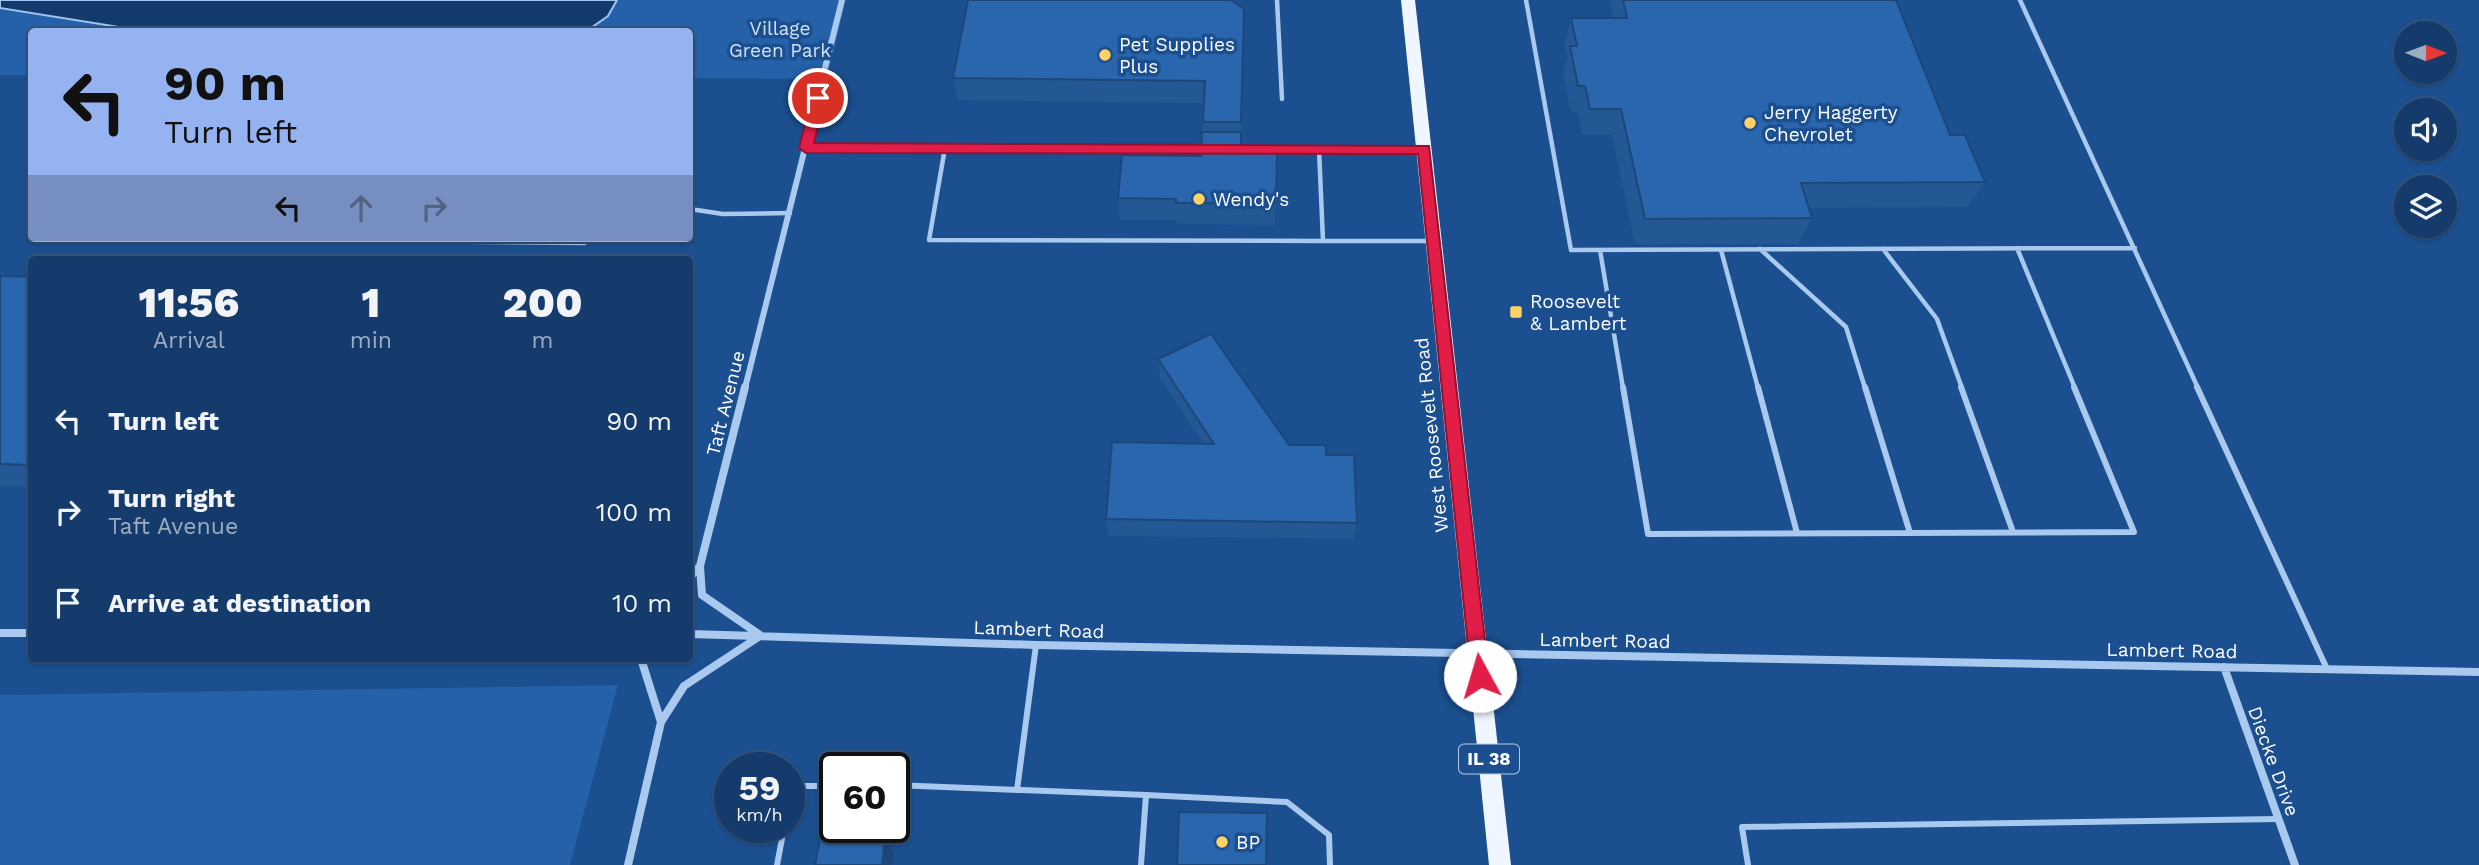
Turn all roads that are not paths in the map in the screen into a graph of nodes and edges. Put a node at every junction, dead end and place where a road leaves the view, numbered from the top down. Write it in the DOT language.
graph roads {
  1 [pos="842,0"];
  2 [pos="1277,0"];
  3 [pos="1408,0"];
  4 [pos="1527,0"];
  5 [pos="2020,0"];
  6 [pos="1282,99"];
  7 [pos="806,148"];
  8 [pos="945,148"];
  9 [pos="1209,149"];
  10 [pos="1236,149"];
  11 [pos="1319,149"];
  12 [pos="1424,149"];
  13 [pos="693,209"];
  14 [pos="790,213"];
  15 [pos="1323,241"];
  16 [pos="1434,241"];
  17 [pos="492,242"];
  18 [pos="586,242"];
  19 [pos="2017,248"];
  20 [pos="2135,248"];
  21 [pos="1760,249"];
  22 [pos="1883,249"];
  23 [pos="1600,250"];
  24 [pos="1721,250"];
  25 [pos="2013,532"];
  26 [pos="1797,533"];
  27 [pos="1910,533"];
  28 [pos="699,566"];
  29 [pos="693,574"];
  30 [pos="0,633"];
  31 [pos="28,633"];
  32 [pos="693,634"];
  33 [pos="760,635"];
  34 [pos="1036,645"];
  35 [pos="1478,653"];
  36 [pos="642,662"];
  37 [pos="2224,667"];
  38 [pos="2327,669"];
  39 [pos="2479,672"];
  40 [pos="661,722"];
  41 [pos="910,786"];
  42 [pos="1017,790"];
  43 [pos="1146,795"];
  44 [pos="2278,819"];
  45 [pos="781,843"];
  46 [pos="628,865"];
  47 [pos="777,865"];
  48 [pos="1141,865"];
  49 [pos="1330,865"];
  50 [pos="1500,865"];
  51 [pos="1748,865"];
  52 [pos="2295,865"];
  1 -- 7 [label="street, Taft Avenue"];
  2 -- 6 [label="lane"];
  3 -- 12 [label="main road, West Roosevelt Road / IL 38"];
  4 -- 23 [label="lane"];
  5 -- 20 [label="lane"];
  7 -- 8 [label="lane"];
  7 -- 14 [label="street, Taft Avenue"];
  8 -- 9 [label="lane"];
  8 -- 15 [label="lane"];
  10 -- 11 [label="lane"];
  11 -- 12 [label="lane"];
  11 -- 15 [label="lane"];
  12 -- 16 [label="main road, West Roosevelt Road / IL 38"];
  13 -- 14 [label="lane"];
  14 -- 28 [label="street, Taft Avenue"];
  15 -- 16 [label="lane"];
  16 -- 35 [label="main road, West Roosevelt Road / IL 38"];
  17 -- 18 [label="lane"];
  19 -- 20 [label="lane"];
  19 -- 22 [label="lane"];
  19 -- 25 [label="lane"];
  20 -- 38 [label="lane"];
  21 -- 22 [label="lane"];
  21 -- 24 [label="lane"];
  21 -- 27 [label="lane"];
  22 -- 25 [label="lane"];
  23 -- 24 [label="lane"];
  23 -- 26 [label="lane"];
  24 -- 26 [label="lane"];
  25 -- 27 [label="lane"];
  26 -- 27 [label="lane"];
  28 -- 29 [label="street"];
  28 -- 33 [label="street, Taft Avenue"];
  30 -- 31 [label="street"];
  32 -- 33 [label="street, Lambert Road"];
  33 -- 34 [label="street, Lambert Road"];
  33 -- 40 [label="street"];
  34 -- 35 [label="street, Lambert Road"];
  34 -- 42 [label="lane"];
  35 -- 37 [label="street, Lambert Road"];
  35 -- 50 [label="main road, West Roosevelt Road / IL 38"];
  36 -- 40 [label="street"];
  37 -- 38 [label="street, Lambert Road"];
  37 -- 44 [label="street, Diecke Drive"];
  38 -- 39 [label="street, Lambert Road"];
  40 -- 46 [label="street"];
  41 -- 42 [label="lane"];
  42 -- 43 [label="lane"];
  43 -- 48 [label="lane"];
  43 -- 49 [label="lane"];
  44 -- 51 [label="lane"];
  44 -- 52 [label="street, Diecke Drive"];
  45 -- 47 [label="lane"];
}
